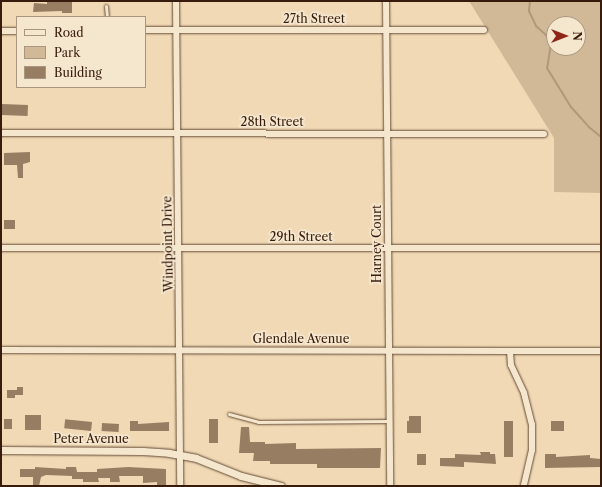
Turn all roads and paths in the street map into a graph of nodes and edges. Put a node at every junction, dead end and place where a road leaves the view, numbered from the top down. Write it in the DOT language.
graph roads {
  1 [pos="176,1"];
  2 [pos="386,1"];
  3 [pos="106,6"];
  4 [pos="107,16"];
  5 [pos="146,30"];
  6 [pos="176,30"];
  7 [pos="386,30"];
  8 [pos="484,30"];
  9 [pos="1,31"];
  10 [pos="16,31"];
  11 [pos="1,133"];
  12 [pos="177,133"];
  13 [pos="388,134"];
  14 [pos="544,134"];
  15 [pos="1,248"];
  16 [pos="179,248"];
  17 [pos="388,248"];
  18 [pos="601,248"];
  19 [pos="1,350"];
  20 [pos="180,350"];
  21 [pos="389,350"];
  22 [pos="510,351"];
  23 [pos="601,351"];
  24 [pos="229,414"];
  25 [pos="389,421"];
  26 [pos="1,450"];
  27 [pos="181,454"];
  28 [pos="180,486"];
  29 [pos="281,486"];
  30 [pos="390,486"];
  31 [pos="524,486"];
  1 -- 6 [label="street, Windpoint Drive"];
  2 -- 7 [label="street, Harney Court"];
  3 -- 4 [label="lane"];
  5 -- 6 [label="street, 27th Street"];
  6 -- 7 [label="street, 27th Street"];
  6 -- 12 [label="street, Windpoint Drive"];
  7 -- 8 [label="street, 27th Street"];
  7 -- 13 [label="street, Harney Court"];
  9 -- 10 [label="street"];
  11 -- 12 [label="street, 28th Street"];
  12 -- 13 [label="street, 28th Street"];
  12 -- 16 [label="street, Windpoint Drive"];
  13 -- 14 [label="street, 28th Street"];
  13 -- 17 [label="street, Harney Court"];
  15 -- 16 [label="street, 29th Street"];
  16 -- 17 [label="street, 29th Street"];
  16 -- 20 [label="street, Windpoint Drive"];
  17 -- 18 [label="street, 29th Street"];
  17 -- 21 [label="street, Harney Court"];
  19 -- 20 [label="street, Glendale Avenue"];
  20 -- 21 [label="street, Glendale Avenue"];
  20 -- 27 [label="street, Windpoint Drive"];
  21 -- 22 [label="street, Glendale Avenue"];
  21 -- 25 [label="street, Harney Court"];
  22 -- 23 [label="street, Glendale Avenue"];
  22 -- 31 [label="street"];
  24 -- 25 [label="lane"];
  25 -- 30 [label="street, Harney Court"];
  26 -- 27 [label="street, Peter Avenue"];
  27 -- 28 [label="street, Windpoint Drive"];
  27 -- 29 [label="street, Peter Avenue"];
}
